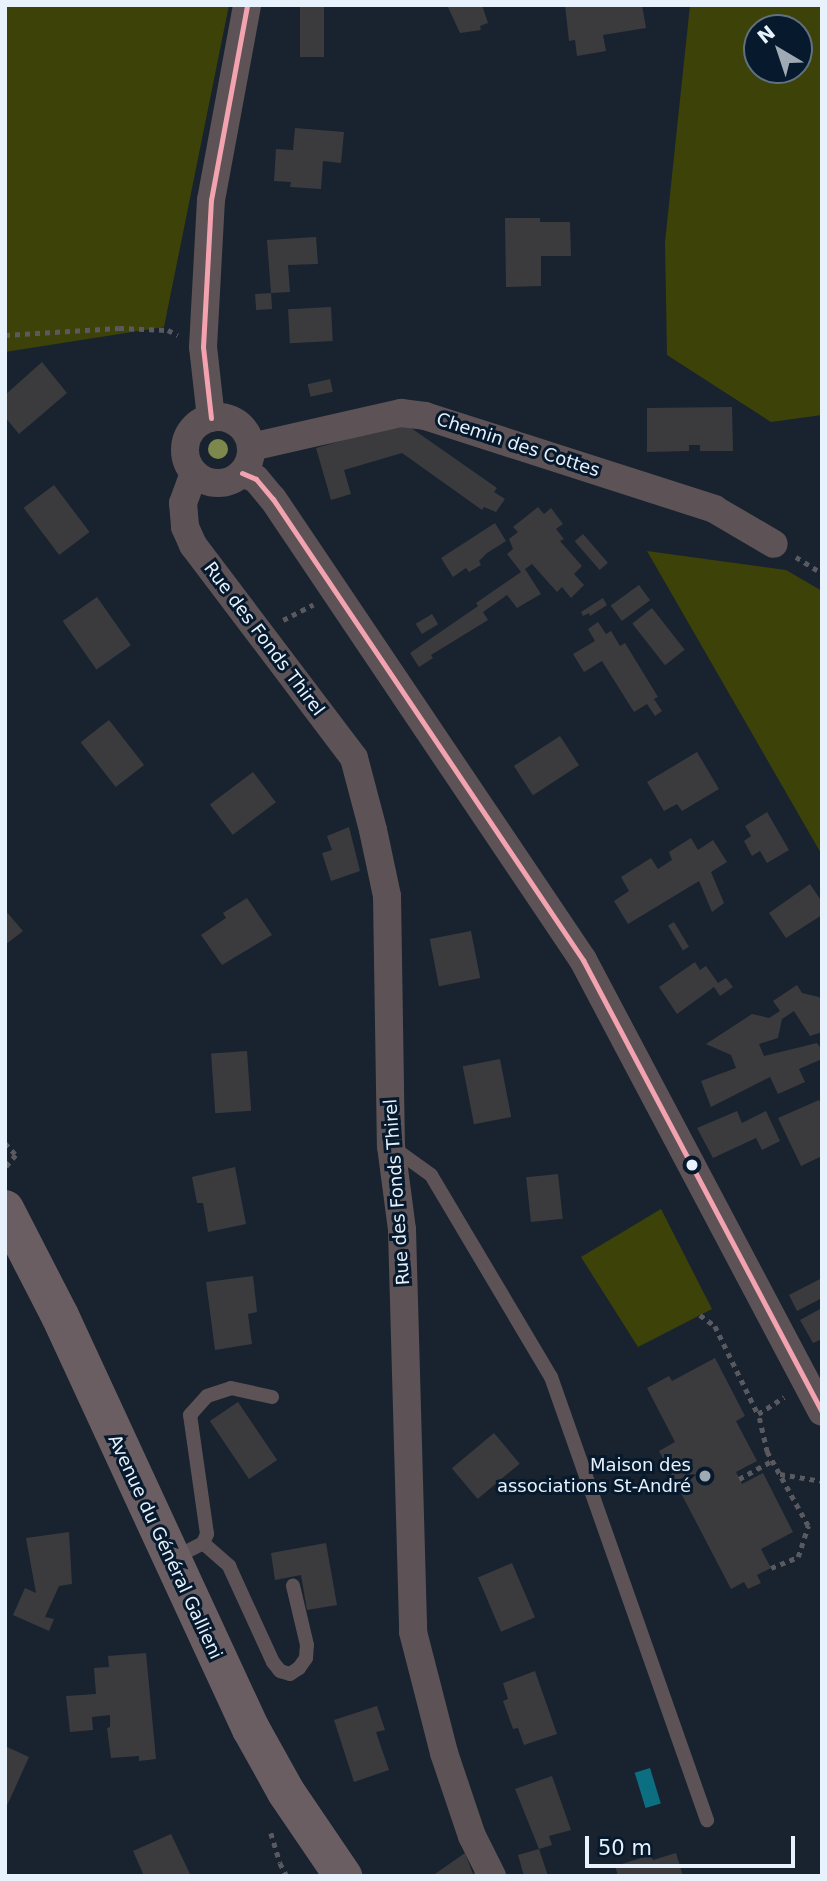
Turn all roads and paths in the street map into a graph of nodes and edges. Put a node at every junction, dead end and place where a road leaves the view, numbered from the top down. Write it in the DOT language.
graph roads {
  1 [pos="247,5"];
  2 [pos="168,330"];
  3 [pos="5,335"];
  4 [pos="211,418"];
  5 [pos="247,460"];
  6 [pos="194,473"];
  7 [pos="774,544"];
  8 [pos="337,593"];
  9 [pos="257,633"];
  10 [pos="5,1143"];
  11 [pos="391,1146"];
  12 [pos="5,1168"];
  13 [pos="5,1209"];
  14 [pos="700,1315"];
  15 [pos="805,1383"];
  16 [pos="272,1397"];
  17 [pos="822,1412"];
  18 [pos="758,1414"];
  19 [pos="772,1461"];
  20 [pos="779,1474"];
  21 [pos="739,1479"];
  22 [pos="822,1481"];
  23 [pos="187,1551"];
  24 [pos="771,1568"];
  25 [pos="293,1586"];
  26 [pos="707,1820"];
  27 [pos="343,1876"];
  28 [pos="492,1876"];
  1 -- 4 [label="street"];
  2 -- 3 [label="path"];
  4 -- 5 [label="street"];
  4 -- 6 [label="street"];
  5 -- 6 [label="street"];
  5 -- 7 [label="street, Chemin des Cottes"];
  5 -- 8 [label="street"];
  6 -- 9 [label="street, Rue des Fonds Thirel"];
  8 -- 9 [label="path"];
  8 -- 15 [label="street"];
  9 -- 11 [label="street, Rue des Fonds Thirel"];
  10 -- 12 [label="path"];
  11 -- 26 [label="lane"];
  11 -- 28 [label="street, Rue des Fonds Thirel"];
  13 -- 23 [label="street, Avenue du Général Gallieni"];
  14 -- 18 [label="path"];
  15 -- 17 [label="street"];
  15 -- 18 [label="path"];
  16 -- 23 [label="lane"];
  18 -- 19 [label="path"];
  19 -- 20 [label="path"];
  19 -- 21 [label="path"];
  20 -- 22 [label="path"];
  20 -- 24 [label="path"];
  23 -- 25 [label="lane"];
  23 -- 27 [label="street, Avenue du Général Gallieni"];
}
